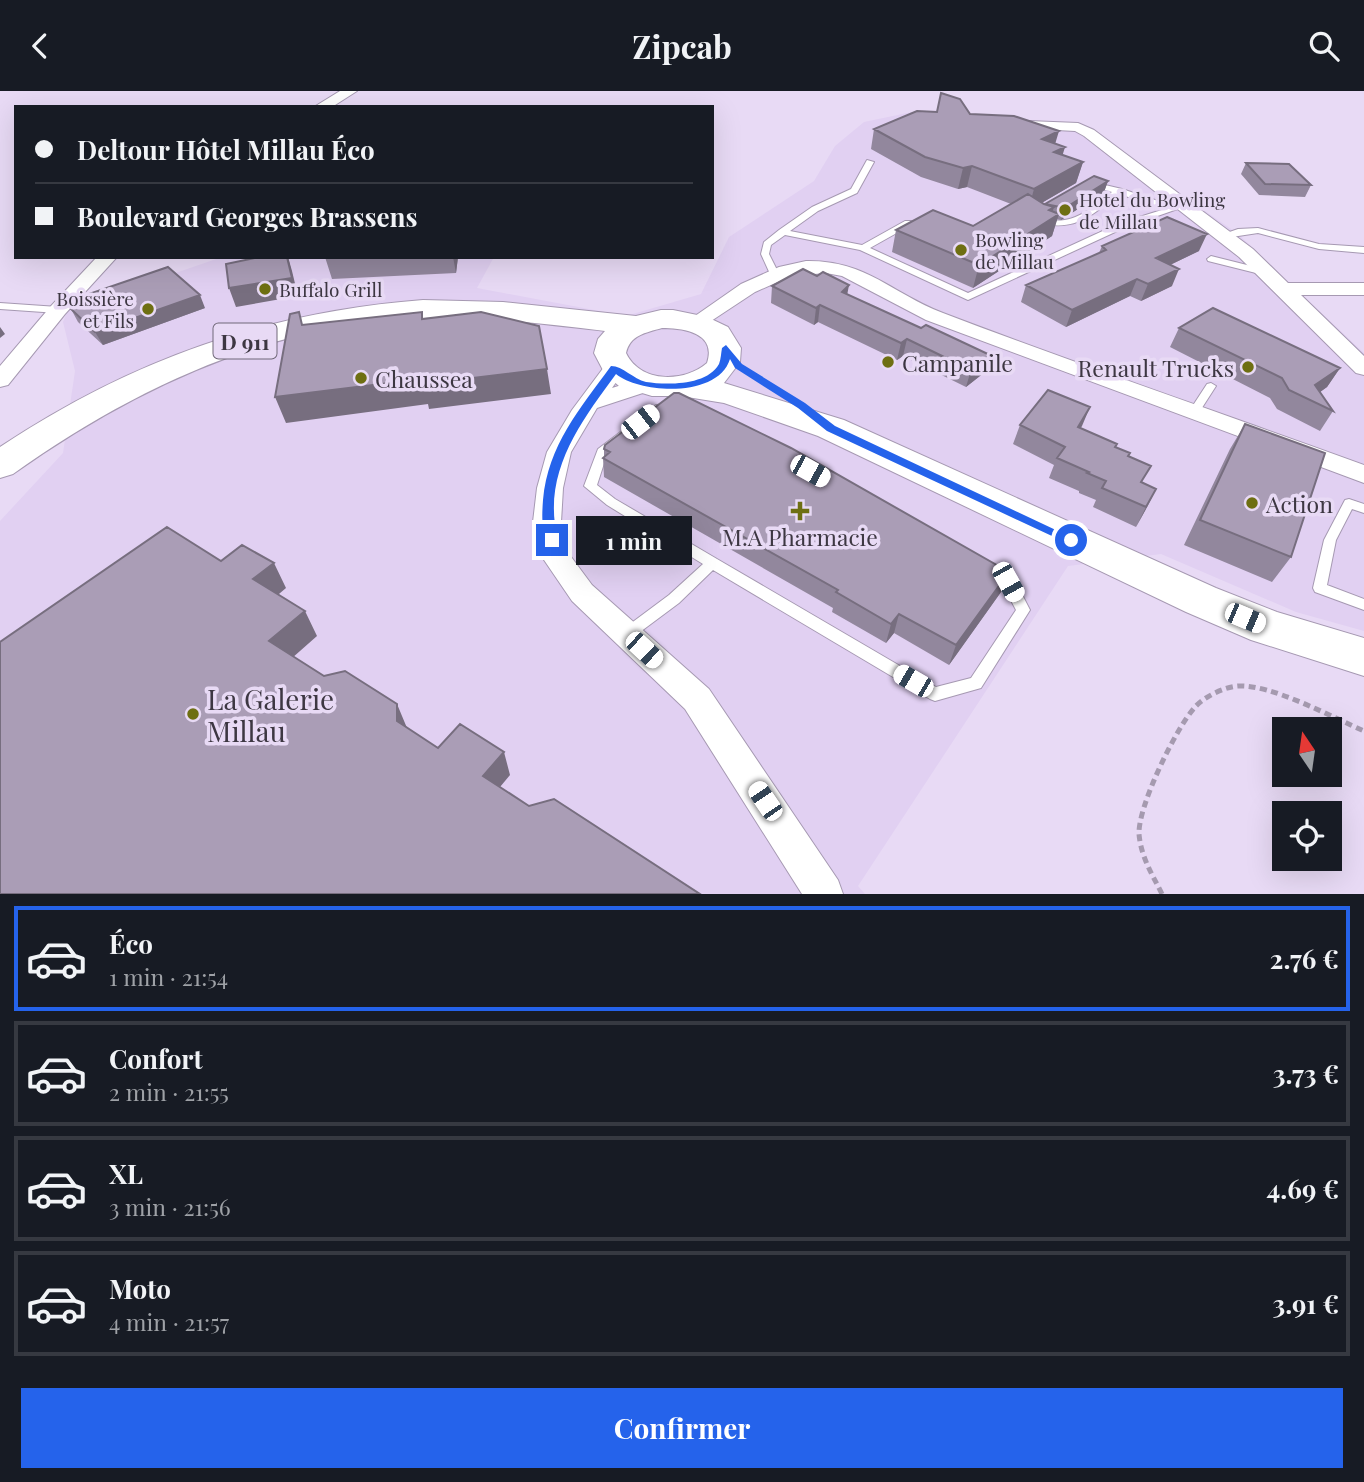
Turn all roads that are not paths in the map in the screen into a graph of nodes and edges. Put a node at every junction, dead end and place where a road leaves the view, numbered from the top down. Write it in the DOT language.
graph roads {
  1 [pos="350,91"];
  2 [pos="325,105"];
  3 [pos="985,123"];
  4 [pos="870,162"];
  5 [pos="1076,188"];
  6 [pos="1119,191"];
  7 [pos="1178,207"];
  8 [pos="1040,209"];
  9 [pos="908,223"];
  10 [pos="782,232"];
  11 [pos="1225,235"];
  12 [pos="863,249"];
  13 [pos="1364,250"];
  14 [pos="106,259"];
  15 [pos="1211,259"];
  16 [pos="1268,273"];
  17 [pos="774,274"];
  18 [pos="1284,289"];
  19 [pos="1364,289"];
  20 [pos="0,306"];
  21 [pos="58,310"];
  22 [pos="518,313"];
  23 [pos="695,323"];
  24 [pos="634,325"];
  25 [pos="726,348"];
  26 [pos="612,363"];
  27 [pos="1364,367"];
  28 [pos="0,380"];
  29 [pos="644,384"];
  30 [pos="680,386"];
  31 [pos="1211,386"];
  32 [pos="592,402"];
  33 [pos="1194,412"];
  34 [pos="831,428"];
  35 [pos="0,465"];
  36 [pos="1364,474"];
  37 [pos="611,502"];
  38 [pos="1364,509"];
  39 [pos="712,563"];
  40 [pos="1364,605"];
  41 [pos="626,634"];
  42 [pos="1364,657"];
  43 [pos="935,694"];
  44 [pos="824,894"];
  1 -- 2 [label="street"];
  3 -- 7 [label="street"];
  4 -- 10 [label="lane"];
  5 -- 6 [label="lane"];
  6 -- 7 [label="lane"];
  6 -- 8 [label="lane"];
  7 -- 11 [label="street"];
  7 -- 12 [label="lane"];
  9 -- 12 [label="lane"];
  10 -- 12 [label="lane"];
  10 -- 17 [label="lane"];
  11 -- 13 [label="lane"];
  11 -- 16 [label="street"];
  14 -- 21 [label="street"];
  15 -- 16 [label="lane"];
  16 -- 18 [label="street"];
  17 -- 23 [label="street"];
  17 -- 33 [label="street"];
  18 -- 19 [label="street"];
  18 -- 27 [label="street"];
  20 -- 21 [label="lane"];
  21 -- 28 [label="street"];
  22 -- 24 [label="main road, D 911"];
  22 -- 26 [label="main road, D 911"];
  22 -- 35 [label="main road, D 911"];
  23 -- 24 [label="main road"];
  23 -- 25 [label="main road"];
  24 -- 26 [label="main road"];
  25 -- 30 [label="main road"];
  25 -- 34 [label="main road"];
  26 -- 29 [label="main road"];
  26 -- 32 [label="street"];
  29 -- 30 [label="main road"];
  29 -- 32 [label="street"];
  30 -- 34 [label="main road"];
  31 -- 33 [label="lane"];
  32 -- 41 [label="street"];
  33 -- 36 [label="street"];
  34 -- 42 [label="main road"];
  37 -- 39 [label="lane"];
  37 -- 43 [label="lane"];
  38 -- 40 [label="lane"];
  39 -- 41 [label="lane"];
  39 -- 43 [label="lane"];
  41 -- 44 [label="street"];
}
